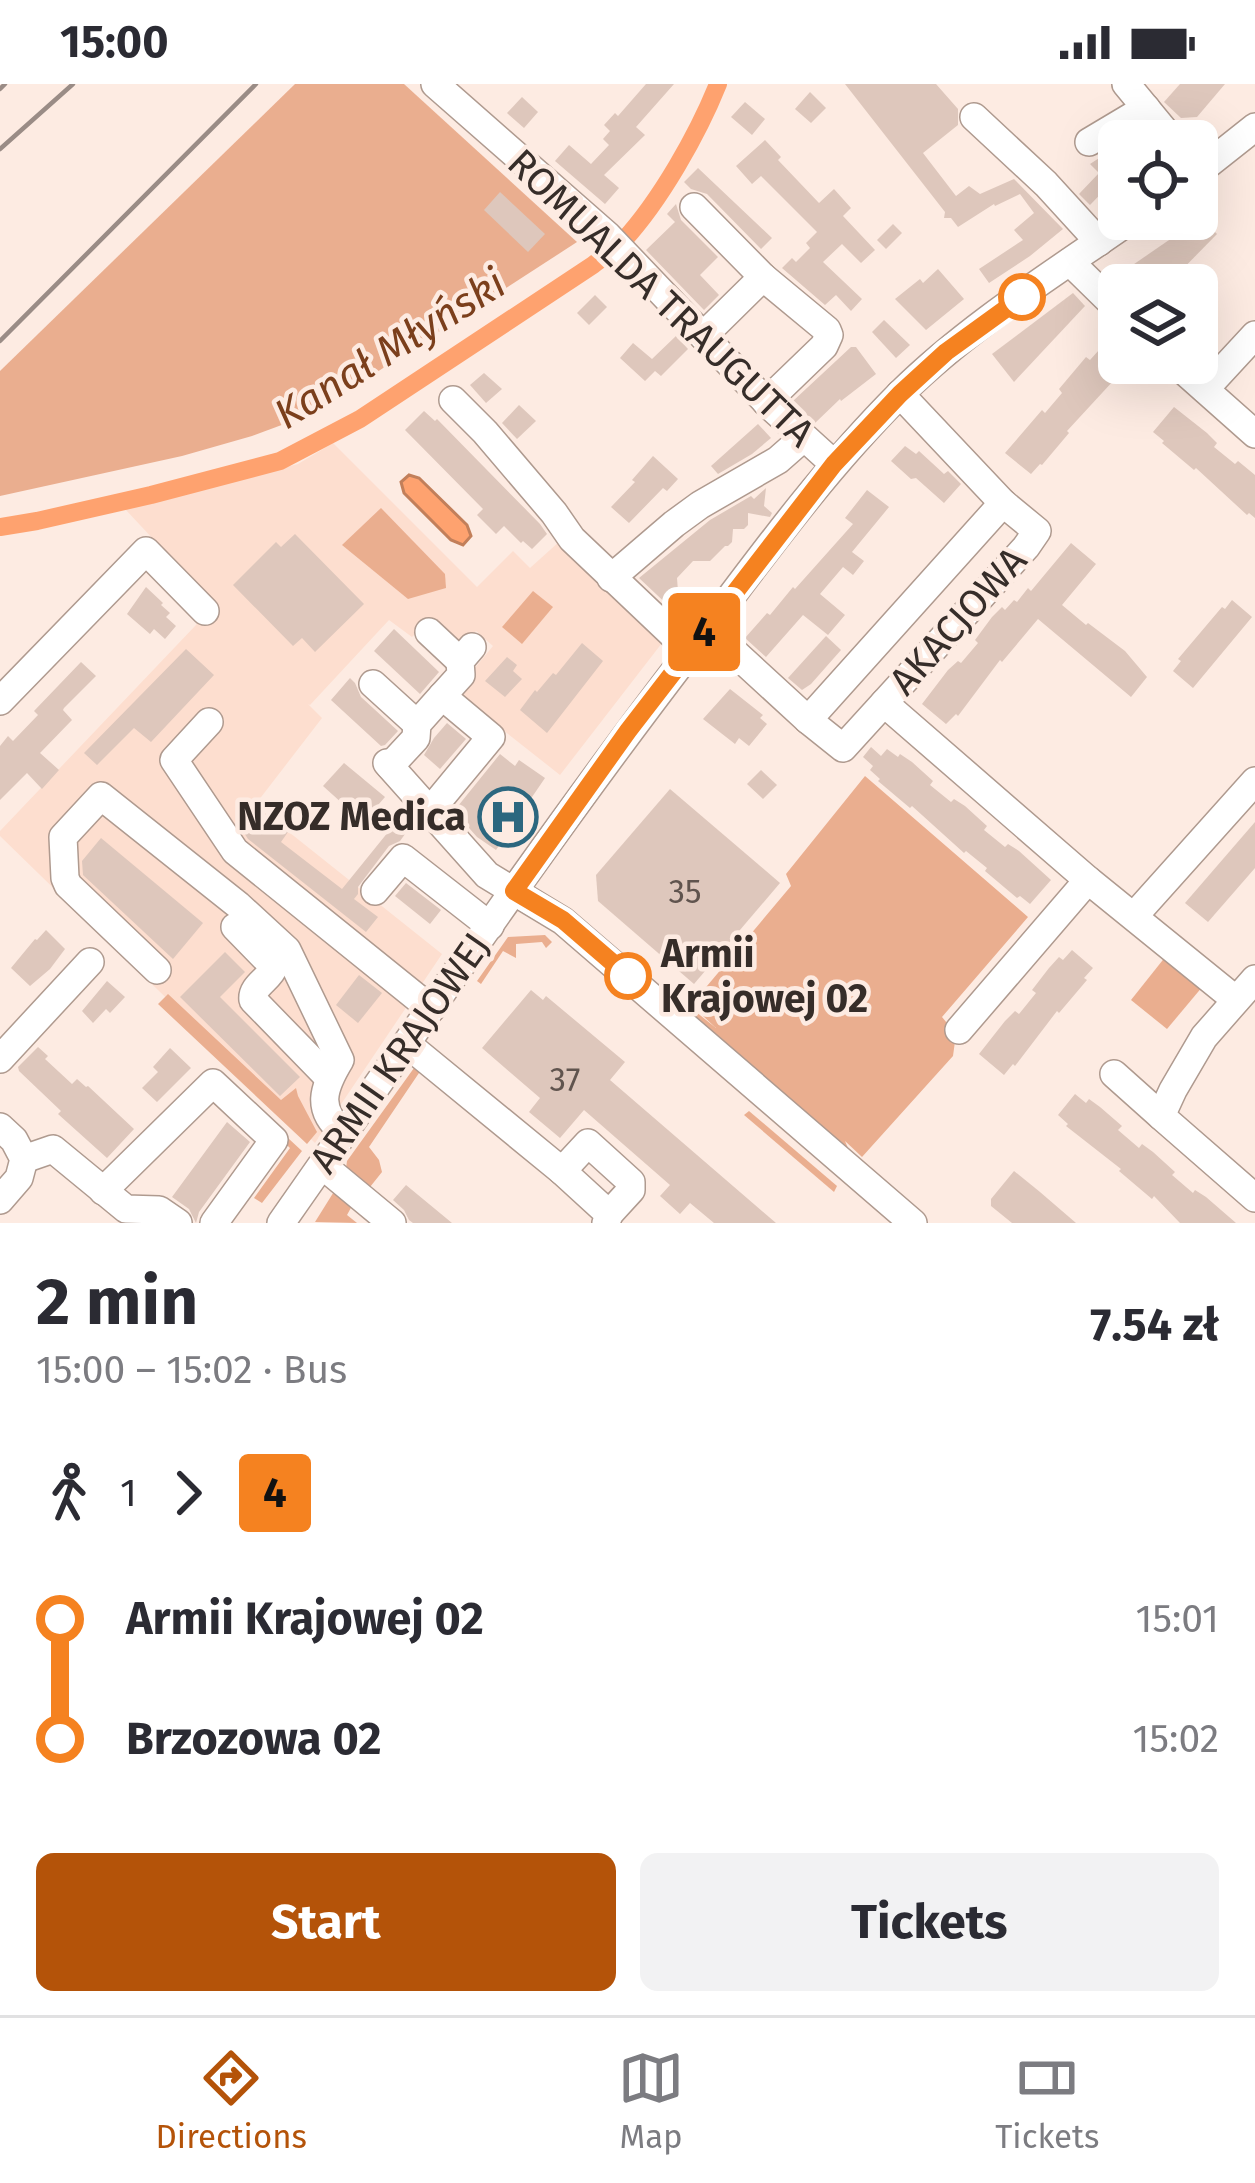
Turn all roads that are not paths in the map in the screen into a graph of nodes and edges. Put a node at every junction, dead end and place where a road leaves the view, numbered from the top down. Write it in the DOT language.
graph roads {
  1 [pos="435,84"];
  2 [pos="1141,94"];
  3 [pos="974,117"];
  4 [pos="1159,120"];
  5 [pos="1255,127"];
  6 [pos="1089,142"];
  7 [pos="1218,156"];
  8 [pos="694,207"];
  9 [pos="1102,240"];
  10 [pos="1099,242"];
  11 [pos="1070,262"];
  12 [pos="763,277"];
  13 [pos="1098,289"];
  14 [pos="1255,335"];
  15 [pos="703,336"];
  16 [pos="1198,384"];
  17 [pos="1204,389"];
  18 [pos="900,394"];
  19 [pos="453,400"];
  20 [pos="766,402"];
  21 [pos="1255,434"];
  22 [pos="803,438"];
  23 [pos="834,464"];
  24 [pos="1003,503"];
  25 [pos="611,578"];
  26 [pos="205,610"];
  27 [pos="429,632"];
  28 [pos="698,640"];
  29 [pos="373,684"];
  30 [pos="442,696"];
  31 [pos="0,701"];
  32 [pos="884,703"];
  33 [pos="808,720"];
  34 [pos="209,722"];
  35 [pos="417,724"];
  36 [pos="1255,781"];
  37 [pos="430,812"];
  38 [pos="1088,880"];
  39 [pos="375,891"];
  40 [pos="514,891"];
  41 [pos="1135,916"];
  42 [pos="490,926"];
  43 [pos="235,927"];
  44 [pos="90,962"];
  45 [pos="157,970"];
  46 [pos="1247,994"];
  47 [pos="431,1009"];
  48 [pos="959,1030"];
  49 [pos="406,1044"];
  50 [pos="0,1059"];
  51 [pos="1114,1074"];
  52 [pos="329,1078"];
  53 [pos="1162,1116"];
  54 [pos="0,1127"];
  55 [pos="344,1132"];
  56 [pos="24,1160"];
  57 [pos="322,1165"];
  58 [pos="562,1171"];
  59 [pos="104,1191"];
  60 [pos="1255,1198"];
  61 [pos="0,1200"];
  62 [pos="608,1219"];
  63 [pos="178,1223"];
  64 [pos="214,1223"];
  65 [pos="281,1223"];
  66 [pos="392,1223"];
  67 [pos="913,1223"];
  1 -- 15 [label="street, ROMUALDA TRAUGUTTA"];
  2 -- 4 [label="street"];
  2 -- 6 [label="street"];
  3 -- 10 [label="street"];
  5 -- 7 [label="street"];
  8 -- 12 [label="street"];
  9 -- 10 [label="street, ARMII KRAJOWEJ"];
  10 -- 11 [label="street, ARMII KRAJOWEJ"];
  11 -- 13 [label="street"];
  11 -- 18 [label="street, ARMII KRAJOWEJ"];
  12 -- 15 [label="street"];
  12 -- 20 [label="street"];
  14 -- 17 [label="street"];
  15 -- 20 [label="street, ROMUALDA TRAUGUTTA"];
  16 -- 17 [label="street"];
  17 -- 21 [label="street"];
  18 -- 23 [label="street, ARMII KRAJOWEJ"];
  18 -- 24 [label="street, AKACJOWA"];
  19 -- 25 [label="street"];
  20 -- 22 [label="street, ROMUALDA TRAUGUTTA"];
  22 -- 23 [label="street, ROMUALDA TRAUGUTTA"];
  22 -- 25 [label="street"];
  23 -- 28 [label="street, ARMII KRAJOWEJ"];
  24 -- 32 [label="street, AKACJOWA"];
  24 -- 33 [label="street, AKACJOWA"];
  25 -- 28 [label="street"];
  26 -- 31 [label="street"];
  27 -- 30 [label="street"];
  28 -- 33 [label="street"];
  28 -- 40 [label="street, ARMII KRAJOWEJ"];
  29 -- 35 [label="street"];
  30 -- 35 [label="street"];
  30 -- 37 [label="street"];
  32 -- 33 [label="street"];
  32 -- 38 [label="street, AKACJOWA"];
  34 -- 47 [label="street"];
  35 -- 37 [label="street"];
  36 -- 41 [label="street"];
  37 -- 40 [label="street"];
  38 -- 41 [label="street, AKACJOWA"];
  38 -- 48 [label="street"];
  39 -- 42 [label="street"];
  40 -- 42 [label="street, ARMII KRAJOWEJ"];
  40 -- 67 [label="street"];
  41 -- 46 [label="street, AKACJOWA"];
  42 -- 47 [label="street, ARMII KRAJOWEJ"];
  43 -- 52 [label="street"];
  44 -- 50 [label="street"];
  45 -- 52 [label="street"];
  46 -- 53 [label="street"];
  47 -- 49 [label="street, ARMII KRAJOWEJ"];
  49 -- 55 [label="street, ARMII KRAJOWEJ"];
  49 -- 58 [label="street"];
  51 -- 53 [label="street"];
  52 -- 55 [label="street"];
  53 -- 60 [label="street"];
  54 -- 56 [label="street"];
  55 -- 57 [label="street, ARMII KRAJOWEJ"];
  56 -- 59 [label="street"];
  56 -- 61 [label="street"];
  57 -- 65 [label="street, ARMII KRAJOWEJ"];
  57 -- 66 [label="street"];
  58 -- 62 [label="street"];
  58 -- 62 [label="street"];
  59 -- 63 [label="street"];
  59 -- 64 [label="street"];
}
